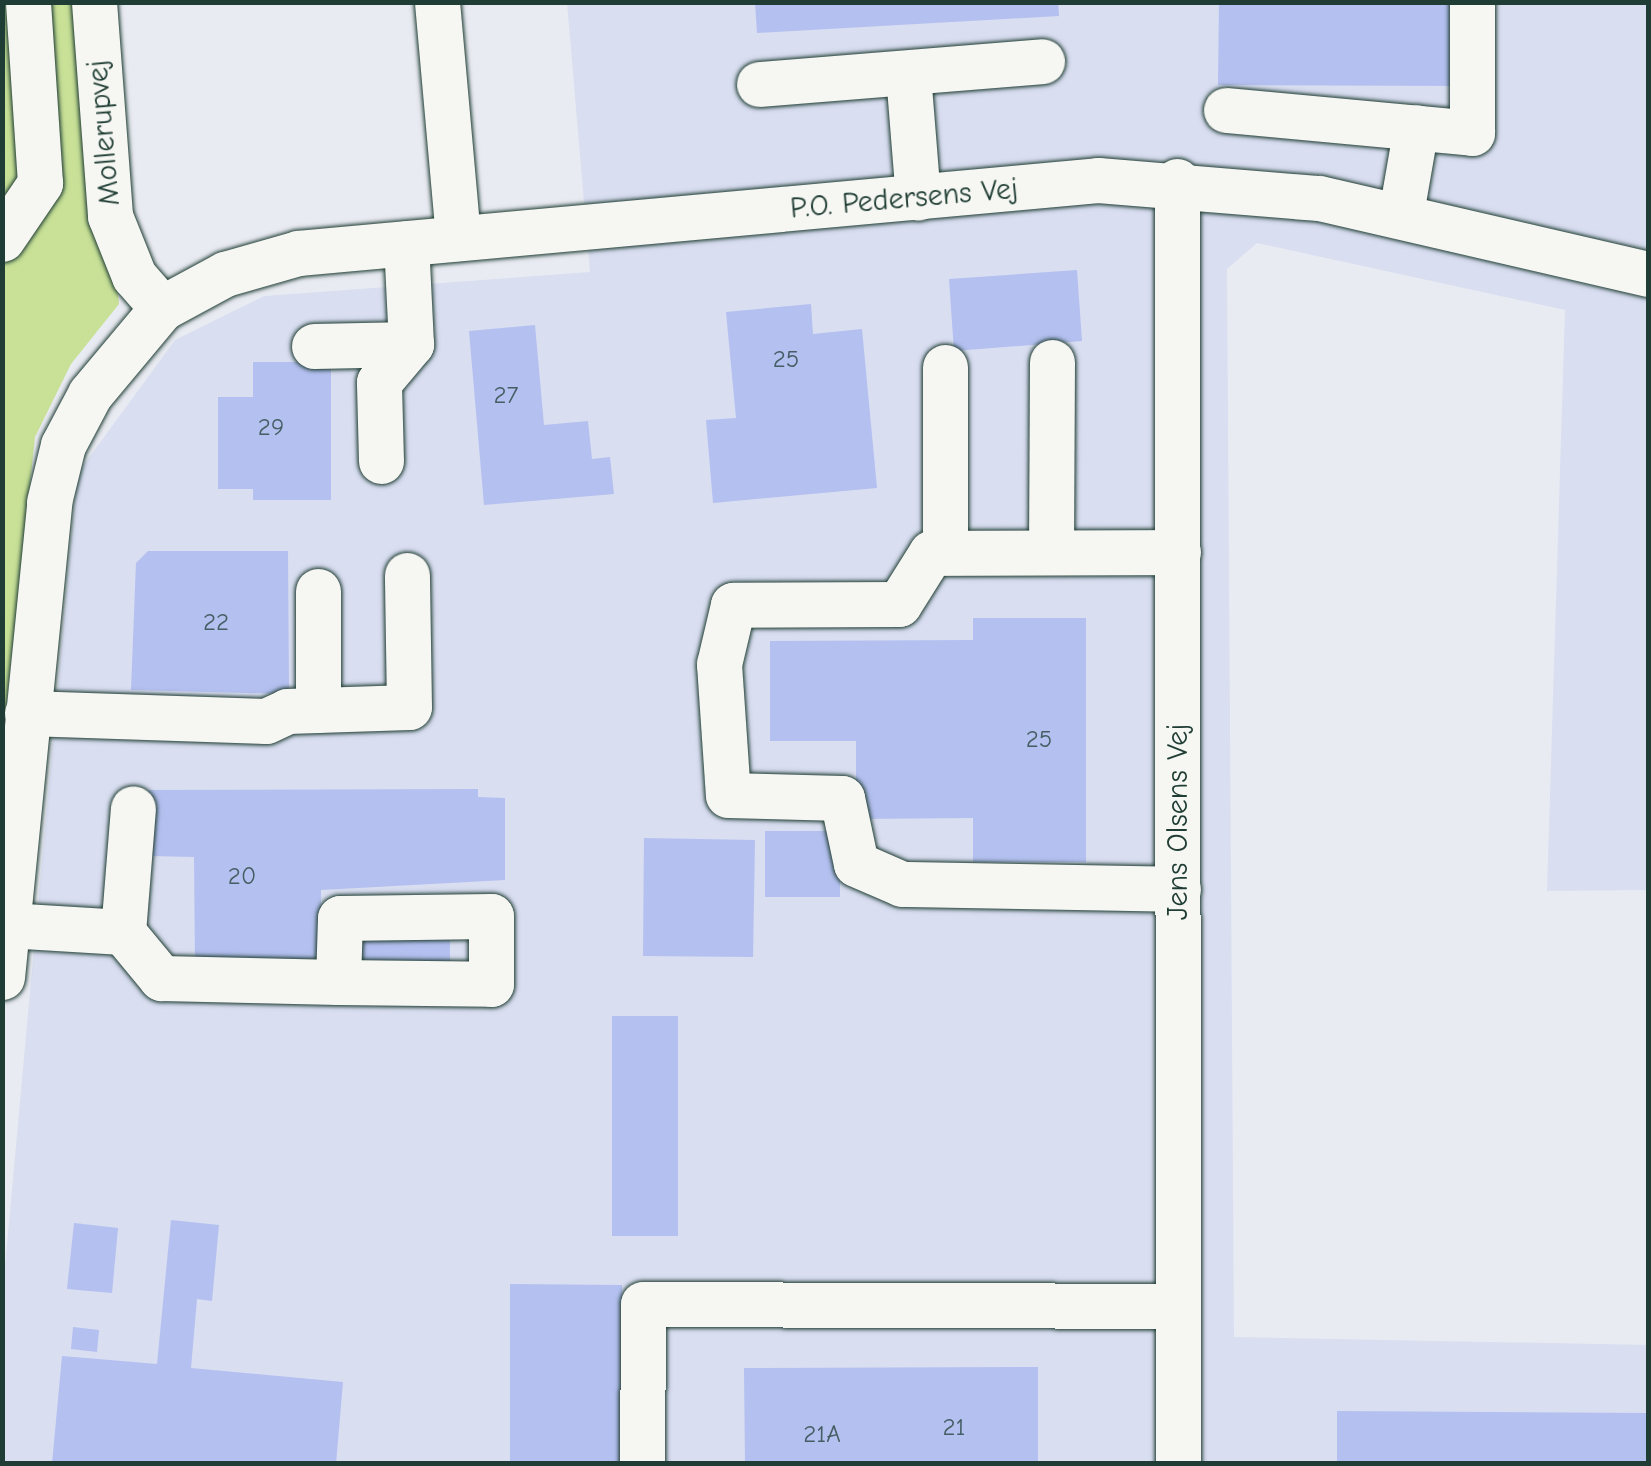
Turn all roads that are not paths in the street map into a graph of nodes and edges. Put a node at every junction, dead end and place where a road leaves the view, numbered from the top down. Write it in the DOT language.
graph roads {
  1 [pos="28,2"];
  2 [pos="94,2"];
  3 [pos="436,2"];
  4 [pos="1472,2"];
  5 [pos="1042,61"];
  6 [pos="908,74"];
  7 [pos="759,84"];
  8 [pos="1226,110"];
  9 [pos="100,122"];
  10 [pos="1416,128"];
  11 [pos="2,137"];
  12 [pos="1177,182"];
  13 [pos="40,183"];
  14 [pos="918,198"];
  15 [pos="1401,213"];
  16 [pos="458,238"];
  17 [pos="2,240"];
  18 [pos="406,243"];
  19 [pos="1648,274"];
  20 [pos="162,308"];
  21 [pos="411,344"];
  22 [pos="314,346"];
  23 [pos="1052,362"];
  24 [pos="945,367"];
  25 [pos="381,460"];
  26 [pos="945,552"];
  27 [pos="1051,552"];
  28 [pos="1178,552"];
  29 [pos="407,575"];
  30 [pos="318,591"];
  31 [pos="318,710"];
  32 [pos="27,713"];
  33 [pos="133,808"];
  34 [pos="1178,889"];
  35 [pos="7,925"];
  36 [pos="123,932"];
  37 [pos="2,977"];
  38 [pos="338,982"];
  39 [pos="1178,1306"];
  40 [pos="642,1464"];
  41 [pos="1178,1464"];
  1 -- 13 [label="street"];
  2 -- 9 [label="street, Mollerupvej"];
  3 -- 16 [label="street"];
  4 -- 10 [label="street"];
  5 -- 6 [label="street"];
  6 -- 7 [label="street"];
  6 -- 14 [label="street"];
  8 -- 10 [label="street"];
  9 -- 13 [label="street"];
  9 -- 20 [label="street, Mollerupvej"];
  10 -- 15 [label="street"];
  11 -- 13 [label="street"];
  12 -- 14 [label="street, P.O. Pedersens Vej"];
  12 -- 15 [label="street, P.O. Pedersens Vej"];
  12 -- 28 [label="street, Jens Olsens Vej"];
  13 -- 17 [label="street"];
  14 -- 16 [label="street, P.O. Pedersens Vej"];
  15 -- 19 [label="street, P.O. Pedersens Vej"];
  16 -- 18 [label="street, P.O. Pedersens Vej"];
  18 -- 20 [label="street, P.O. Pedersens Vej"];
  18 -- 21 [label="street"];
  20 -- 32 [label="street"];
  21 -- 22 [label="street"];
  21 -- 25 [label="street"];
  23 -- 27 [label="street"];
  24 -- 26 [label="street"];
  26 -- 27 [label="street"];
  26 -- 34 [label="street"];
  27 -- 28 [label="street"];
  28 -- 34 [label="street, Jens Olsens Vej"];
  29 -- 31 [label="street"];
  30 -- 31 [label="street"];
  31 -- 32 [label="street"];
  32 -- 35 [label="street"];
  33 -- 36 [label="street"];
  34 -- 39 [label="street, Jens Olsens Vej"];
  35 -- 36 [label="street"];
  35 -- 37 [label="street"];
  36 -- 38 [label="street"];
  39 -- 40 [label="street"];
  39 -- 41 [label="street, Jens Olsens Vej"];
}
